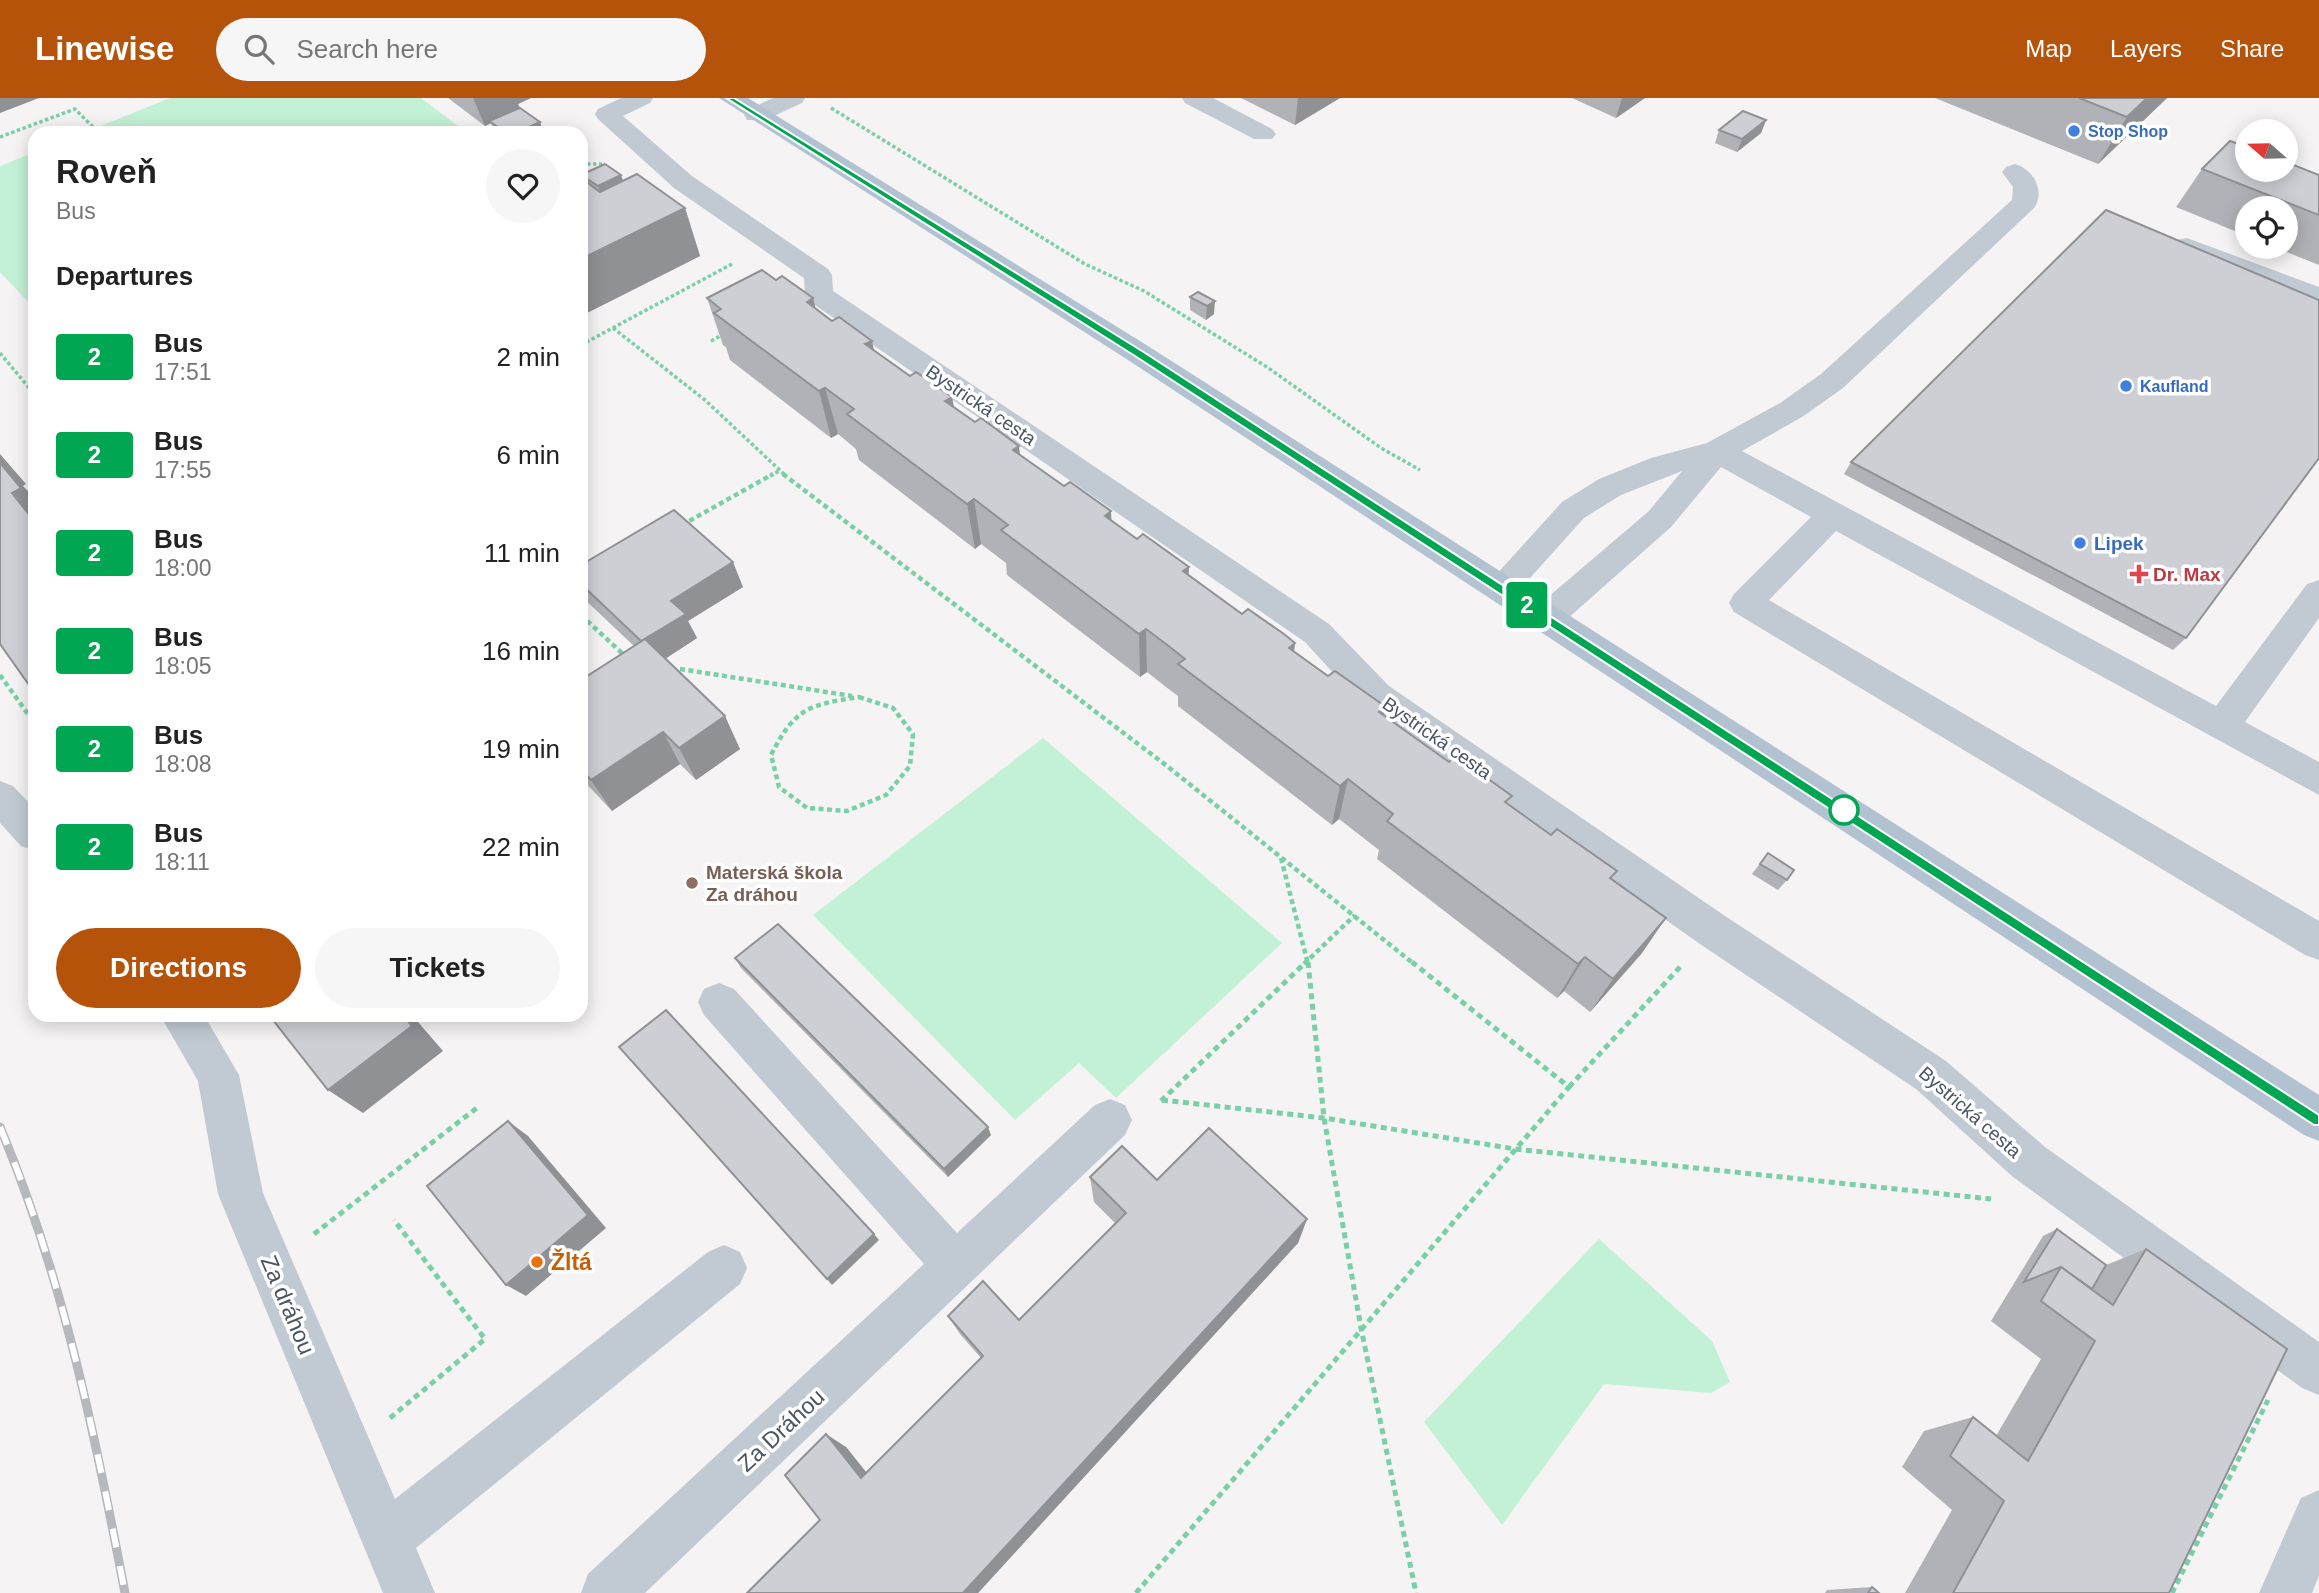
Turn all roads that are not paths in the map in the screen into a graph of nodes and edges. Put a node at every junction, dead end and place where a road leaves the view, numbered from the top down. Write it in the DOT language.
graph roads {
  1 [pos="641,98"];
  2 [pos="731,98"];
  3 [pos="793,98"];
  4 [pos="1194,98"];
  5 [pos="756,114"];
  6 [pos="1263,134"];
  7 [pos="2015,172"];
  8 [pos="2164,237"];
  9 [pos="2319,297"];
  10 [pos="1717,451"];
  11 [pos="1833,514"];
  12 [pos="1501,588"];
  13 [pos="2319,593"];
  14 [pos="1546,618"];
  15 [pos="2221,726"];
  16 [pos="2319,780"];
  17 [pos="0,797"];
  18 [pos="28,823"];
  19 [pos="2319,942"];
  20 [pos="719,1002"];
  21 [pos="185,1022"];
  22 [pos="1110,1120"];
  23 [pos="2319,1120"];
  24 [pos="956,1266"];
  25 [pos="723,1268"];
  26 [pos="2319,1371"];
  27 [pos="2319,1516"];
  28 [pos="386,1539"];
  29 [pos="409,1593"];
  30 [pos="607,1593"];
  31 [pos="2285,1593"];
  1 -- 26 [label="street, Bystrická cesta"];
  2 -- 5 [label="main road"];
  3 -- 5 [label="street"];
  4 -- 6 [label="street"];
  5 -- 12 [label="main road"];
  7 -- 10 [label="street"];
  8 -- 9 [label="street"];
  10 -- 11 [label="street"];
  10 -- 12 [label="street"];
  10 -- 14 [label="street"];
  11 -- 15 [label="street"];
  11 -- 19 [label="street"];
  12 -- 14 [label="main road"];
  13 -- 15 [label="street"];
  14 -- 23 [label="main road"];
  15 -- 16 [label="street"];
  17 -- 18 [label="street"];
  20 -- 24 [label="street"];
  21 -- 28 [label="street, Za dráhou"];
  22 -- 24 [label="street, Za Dráhou"];
  24 -- 30 [label="street, Za Dráhou"];
  25 -- 28 [label="street"];
  27 -- 31 [label="street"];
  28 -- 29 [label="street, Za dráhou"];
}
